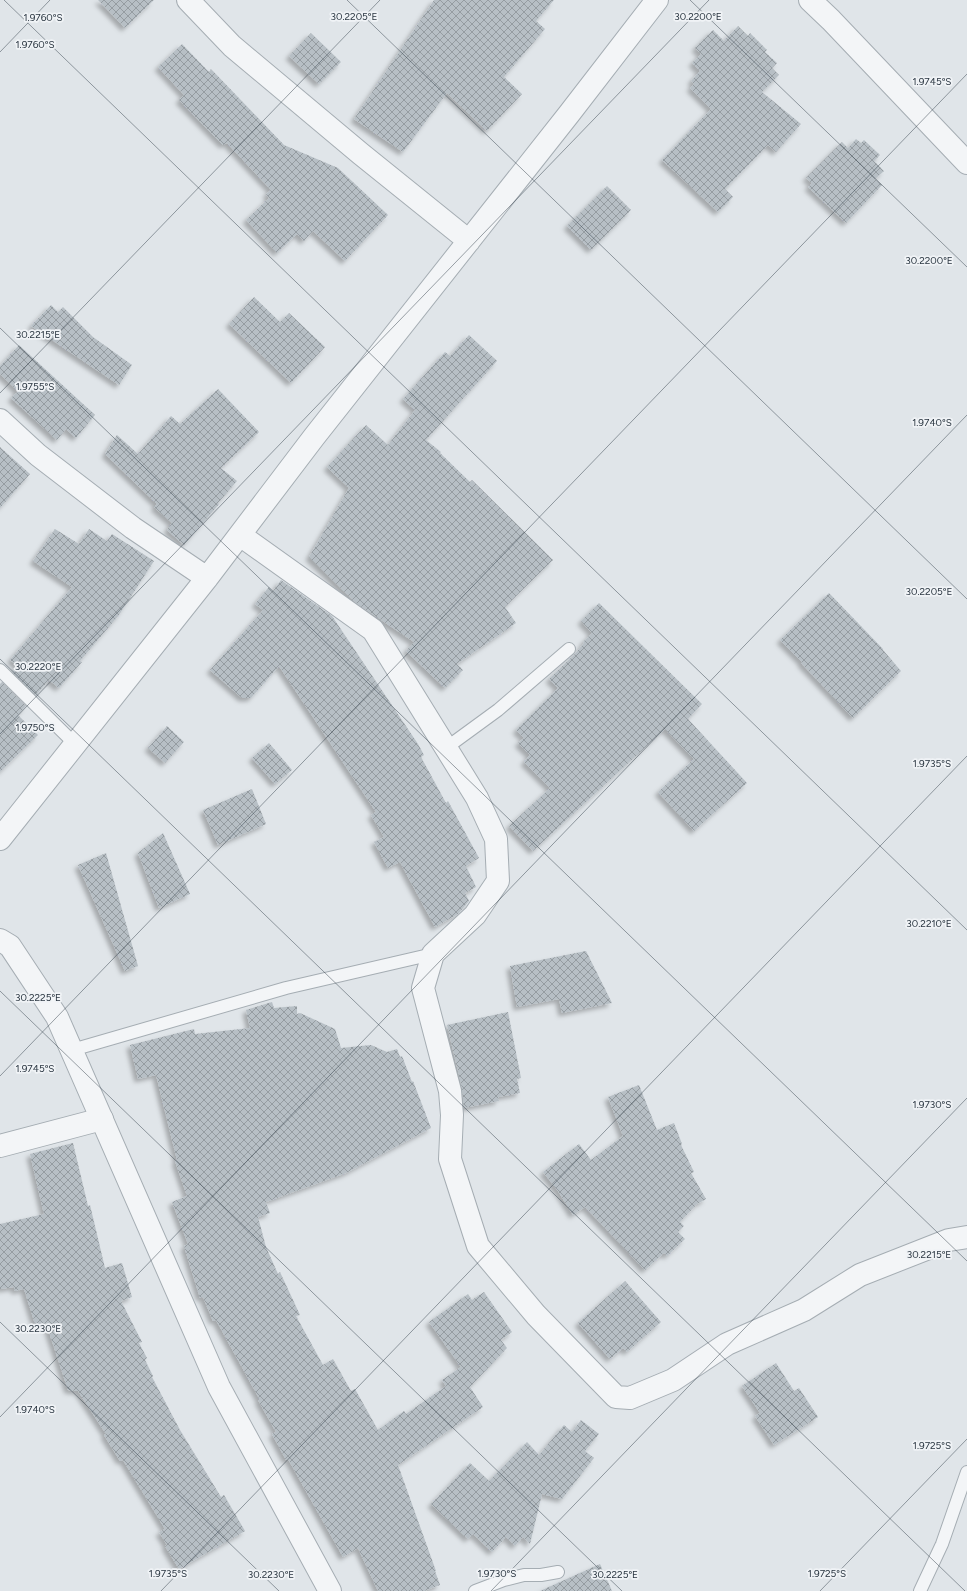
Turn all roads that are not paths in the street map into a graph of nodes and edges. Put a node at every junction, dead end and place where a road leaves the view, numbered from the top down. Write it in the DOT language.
graph roads {
  1 [pos="188,0"];
  2 [pos="657,0"];
  3 [pos="810,0"];
  4 [pos="967,163"];
  5 [pos="469,241"];
  6 [pos="0,420"];
  7 [pos="240,535"];
  8 [pos="207,578"];
  9 [pos="569,649"];
  10 [pos="0,670"];
  11 [pos="75,744"];
  12 [pos="446,748"];
  13 [pos="1,834"];
  14 [pos="0,940"];
  15 [pos="433,954"];
  16 [pos="72,1050"];
  17 [pos="102,1119"];
  18 [pos="0,1146"];
  19 [pos="967,1238"];
  20 [pos="967,1472"];
  21 [pos="558,1572"];
  22 [pos="330,1591"];
  23 [pos="475,1591"];
  24 [pos="920,1591"];
  1 -- 5 [label="street"];
  2 -- 5 [label="street"];
  3 -- 4 [label="street"];
  5 -- 7 [label="street"];
  6 -- 8 [label="street"];
  7 -- 8 [label="street"];
  7 -- 12 [label="street"];
  8 -- 11 [label="street"];
  9 -- 12 [label="lane"];
  10 -- 11 [label="lane"];
  11 -- 13 [label="street"];
  12 -- 15 [label="street"];
  14 -- 16 [label="street"];
  15 -- 16 [label="lane"];
  15 -- 19 [label="street"];
  16 -- 17 [label="street"];
  17 -- 18 [label="street"];
  17 -- 22 [label="street"];
  20 -- 24 [label="lane"];
  21 -- 23 [label="lane"];
}
